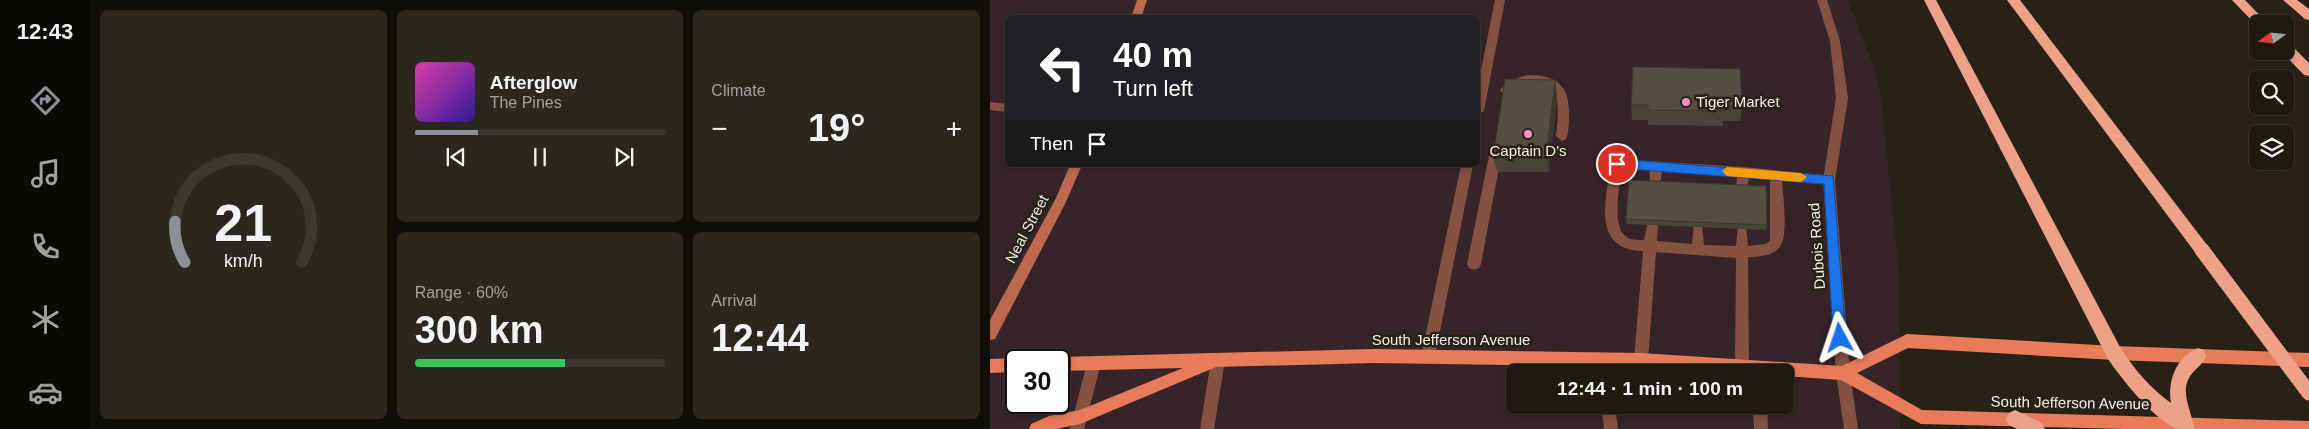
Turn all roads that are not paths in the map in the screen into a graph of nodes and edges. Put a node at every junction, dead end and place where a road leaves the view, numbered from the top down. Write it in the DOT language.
graph roads {
  1 [pos="1142,0"];
  2 [pos="1500,0"];
  3 [pos="1822,0"];
  4 [pos="1930,0"];
  5 [pos="2013,0"];
  6 [pos="2238,0"];
  7 [pos="2289,0"];
  8 [pos="1137,15"];
  9 [pos="2253,15"];
  10 [pos="2309,16"];
  11 [pos="2294,56"];
  12 [pos="2309,71"];
  13 [pos="1480,101"];
  14 [pos="1504,102"];
  15 [pos="990,106"];
  16 [pos="1005,108"];
  17 [pos="1562,136"];
  18 [pos="1498,138"];
  19 [pos="1656,166"];
  20 [pos="1075,167"];
  21 [pos="1467,167"];
  22 [pos="1743,172"];
  23 [pos="1776,175"];
  24 [pos="1829,180"];
  25 [pos="1655,187"];
  26 [pos="1742,190"];
  27 [pos="1652,225"];
  28 [pos="1698,228"];
  29 [pos="1742,229"];
  30 [pos="1650,246"];
  31 [pos="1698,250"];
  32 [pos="1741,253"];
  33 [pos="1474,264"];
  34 [pos="990,334"];
  35 [pos="2114,354"];
  36 [pos="2198,356"];
  37 [pos="1428,357"];
  38 [pos="1218,360"];
  39 [pos="1641,360"];
  40 [pos="2309,360"];
  41 [pos="1094,363"];
  42 [pos="1070,364"];
  43 [pos="1564,364"];
  44 [pos="1616,364"];
  45 [pos="1699,364"];
  46 [pos="1742,364"];
  47 [pos="1005,365"];
  48 [pos="990,366"];
  49 [pos="1794,371"];
  50 [pos="1843,373"];
  51 [pos="2309,393"];
  52 [pos="1609,414"];
  53 [pos="1760,414"];
  54 [pos="2015,419"];
  55 [pos="1078,423"];
  56 [pos="2186,426"];
  57 [pos="2309,428"];
  58 [pos="1036,429"];
  59 [pos="1207,429"];
  60 [pos="1611,429"];
  61 [pos="1761,429"];
  62 [pos="1850,429"];
  63 [pos="2036,429"];
  1 -- 8 [label="main road"];
  2 -- 13 [label="street"];
  3 -- 24 [label="street, Dubois Road"];
  4 -- 35 [label="highway"];
  5 -- 51 [label="highway, bridge"];
  6 -- 9 [label="highway"];
  7 -- 10 [label="highway"];
  11 -- 12 [label="highway"];
  14 -- 17 [label="street"];
  15 -- 16 [label="street"];
  18 -- 33 [label="street"];
  19 -- 22 [label="street"];
  19 -- 25 [label="street"];
  19 -- 30 [label="street"];
  20 -- 34 [label="main road, Neal Street"];
  21 -- 37 [label="street"];
  22 -- 23 [label="street"];
  22 -- 26 [label="street"];
  23 -- 24 [label="street"];
  23 -- 32 [label="street"];
  24 -- 50 [label="street, Dubois Road"];
  27 -- 30 [label="street"];
  28 -- 31 [label="street"];
  29 -- 32 [label="street"];
  30 -- 31 [label="street"];
  30 -- 39 [label="street"];
  31 -- 32 [label="street"];
  32 -- 46 [label="street"];
  35 -- 36 [label="main road"];
  35 -- 50 [label="main road"];
  35 -- 56 [label="highway"];
  36 -- 40 [label="main road"];
  36 -- 56 [label="highway"];
  37 -- 38 [label="main road, South Jefferson Avenue"];
  37 -- 43 [label="main road, South Jefferson Avenue"];
  38 -- 41 [label="main road, South Jefferson Avenue"];
  38 -- 55 [label="main road"];
  38 -- 59 [label="street"];
  39 -- 44 [label="main road, South Jefferson Avenue"];
  39 -- 45 [label="main road, South Jefferson Avenue"];
  41 -- 42 [label="main road, South Jefferson Avenue"];
  41 -- 55 [label="street"];
  47 -- 48 [label="main road"];
  49 -- 50 [label="main road, South Jefferson Avenue"];
  50 -- 54 [label="main road, South Jefferson Avenue"];
  50 -- 62 [label="street, Dubois Road"];
  52 -- 60 [label="street"];
  53 -- 61 [label="street"];
  54 -- 56 [label="main road, South Jefferson Avenue"];
  54 -- 63 [label="highway"];
  55 -- 58 [label="main road"];
  56 -- 57 [label="main road, South Jefferson Avenue"];
}
